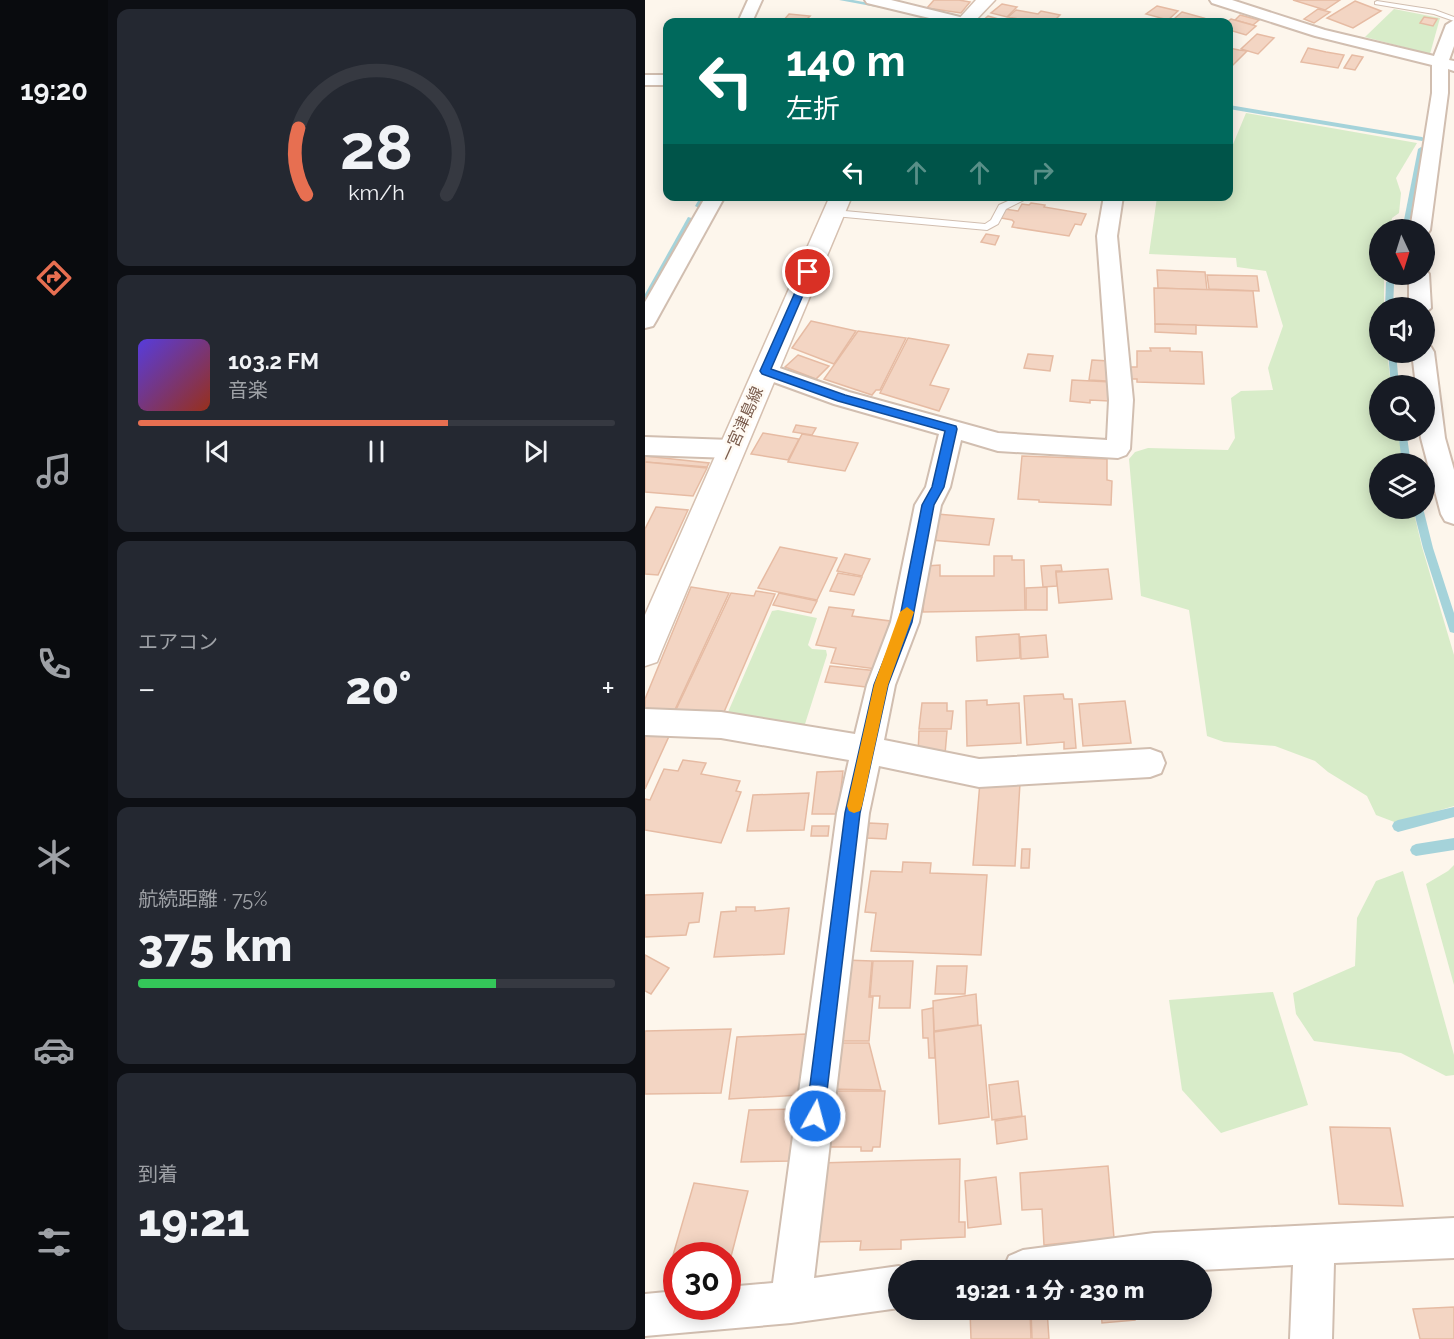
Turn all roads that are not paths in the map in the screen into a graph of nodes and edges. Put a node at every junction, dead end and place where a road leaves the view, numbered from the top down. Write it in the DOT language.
graph roads {
  1 [pos="755,0"];
  2 [pos="872,0"];
  3 [pos="986,0"];
  4 [pos="1230,2"];
  5 [pos="1377,3"];
  6 [pos="900,6"];
  7 [pos="887,17"];
  8 [pos="747,18"];
  9 [pos="948,18"];
  10 [pos="968,18"];
  11 [pos="1454,19"];
  12 [pos="1454,25"];
  13 [pos="1448,65"];
  14 [pos="645,80"];
  15 [pos="663,80"];
  16 [pos="713,201"];
  17 [pos="1016,201"];
  18 [pos="1113,201"];
  19 [pos="838,205"];
  20 [pos="1423,219"];
  21 [pos="645,321"];
  22 [pos="1424,363"];
  23 [pos="765,371"];
  24 [pos="952,429"];
  25 [pos="645,446"];
  26 [pos="731,449"];
  27 [pos="1454,514"];
  28 [pos="645,652"];
  29 [pos="645,722"];
  30 [pos="868,750"];
  31 [pos="1150,762"];
  32 [pos="1454,1238"];
  33 [pos="1314,1244"];
  34 [pos="1100,1260"];
  35 [pos="888,1289"];
  36 [pos="791,1302"];
  37 [pos="645,1315"];
  38 [pos="1311,1339"];
  1 -- 8 [label="street"];
  2 -- 6 [label="street"];
  3 -- 10 [label="main road"];
  4 -- 13 [label="street"];
  5 -- 11 [label="lane"];
  6 -- 7 [label="street"];
  6 -- 9 [label="street"];
  12 -- 13 [label="street"];
  13 -- 20 [label="street"];
  14 -- 15 [label="street"];
  16 -- 21 [label="street"];
  17 -- 19 [label="lane"];
  18 -- 24 [label="street"];
  19 -- 23 [label="main road, 一宮津島線"];
  22 -- 27 [label="street"];
  23 -- 24 [label="street"];
  23 -- 26 [label="main road, 一宮津島線"];
  24 -- 30 [label="street"];
  25 -- 26 [label="street"];
  26 -- 28 [label="main road, 一宮津島線"];
  29 -- 30 [label="street"];
  30 -- 31 [label="street"];
  30 -- 36 [label="street"];
  32 -- 33 [label="street"];
  33 -- 34 [label="street"];
  33 -- 38 [label="street"];
  35 -- 36 [label="street"];
  36 -- 37 [label="street"];
}
